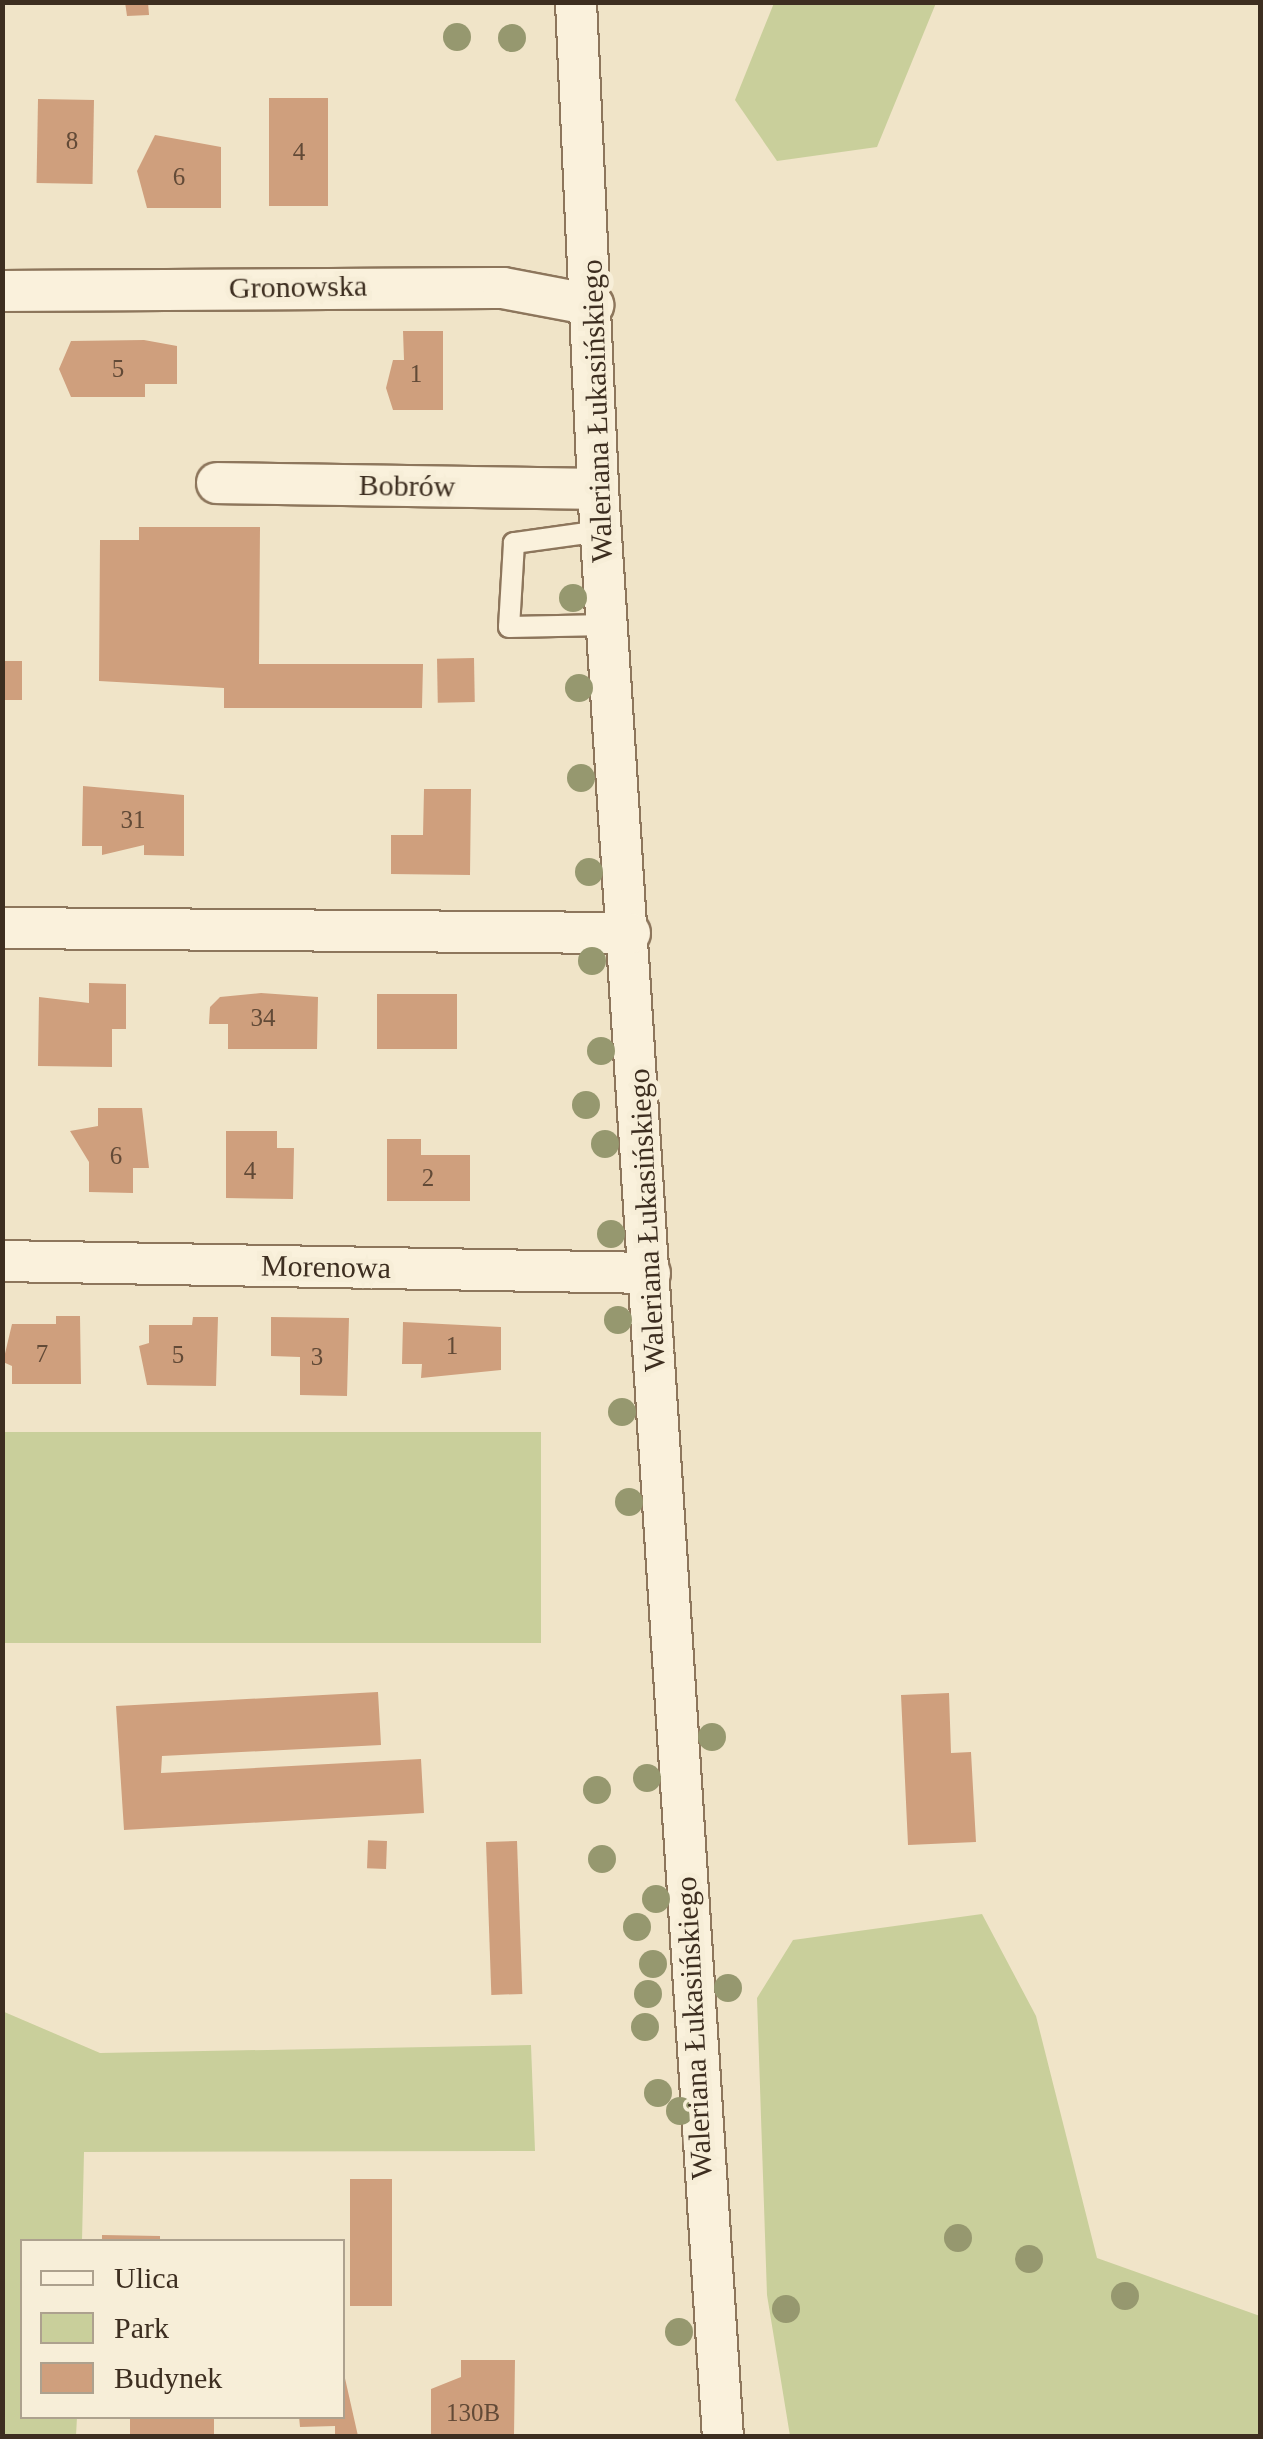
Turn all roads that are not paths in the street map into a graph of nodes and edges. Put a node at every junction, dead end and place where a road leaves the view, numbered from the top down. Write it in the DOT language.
graph roads {
  1 [pos="576,2"];
  2 [pos="2,290"];
  3 [pos="592,305"];
  4 [pos="217,483"];
  5 [pos="598,489"];
  6 [pos="600,531"];
  7 [pos="606,625"];
  8 [pos="2,928"];
  9 [pos="630,933"];
  10 [pos="2,1261"];
  11 [pos="650,1273"];
  12 [pos="723,2436"];
  1 -- 3 [label="street, Waleriana Łukasińskiego"];
  2 -- 3 [label="street, Gronowska"];
  3 -- 5 [label="street, Waleriana Łukasińskiego"];
  4 -- 5 [label="street, Bobrów"];
  5 -- 6 [label="street, Waleriana Łukasińskiego"];
  6 -- 7 [label="street, Waleriana Łukasińskiego"];
  6 -- 7 [label="lane"];
  7 -- 9 [label="street, Waleriana Łukasińskiego"];
  8 -- 9 [label="street"];
  9 -- 11 [label="street, Waleriana Łukasińskiego"];
  10 -- 11 [label="street, Morenowa"];
  11 -- 12 [label="street, Waleriana Łukasińskiego"];
}
